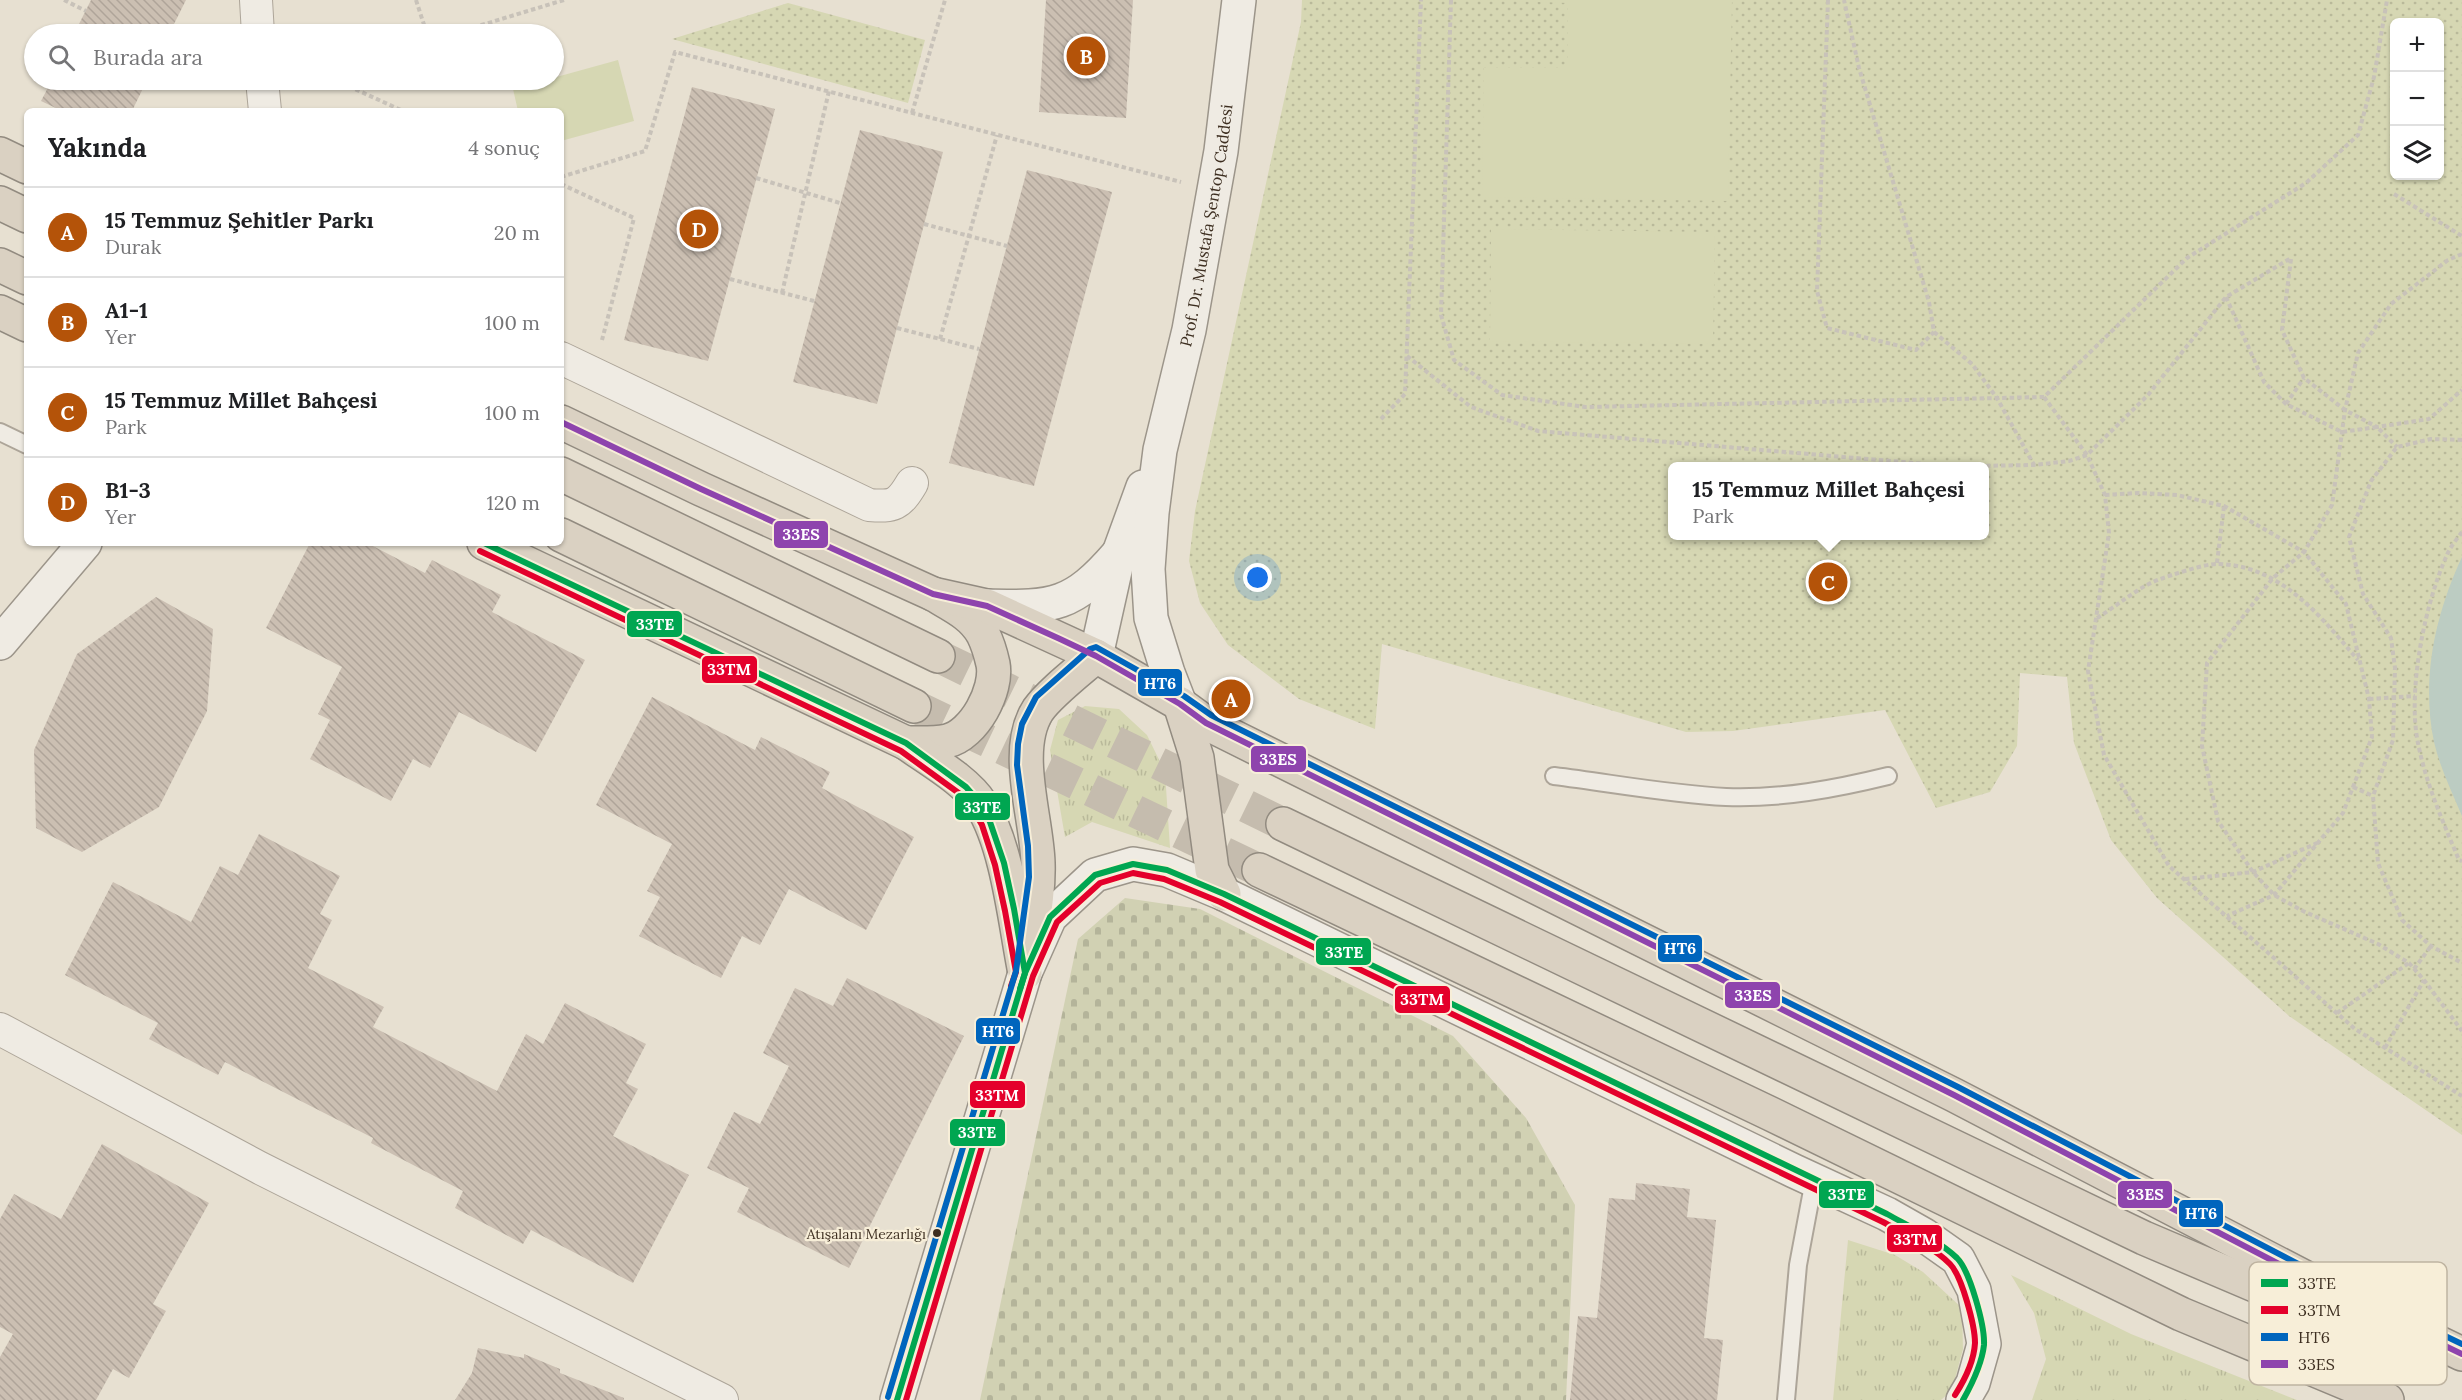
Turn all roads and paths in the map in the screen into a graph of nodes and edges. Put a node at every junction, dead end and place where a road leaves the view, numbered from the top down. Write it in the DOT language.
graph roads {
  1 [pos="64,0"];
  2 [pos="256,0"];
  3 [pos="416,0"];
  4 [pos="545,0"];
  5 [pos="564,0"];
  6 [pos="945,0"];
  7 [pos="1239,0"];
  8 [pos="1421,0"];
  9 [pos="1451,0"];
  10 [pos="1828,0"];
  11 [pos="1844,0"];
  12 [pos="2387,0"];
  13 [pos="547,5"];
  14 [pos="86,11"];
  15 [pos="257,24"];
  16 [pos="424,24"];
  17 [pos="485,24"];
  18 [pos="263,90"];
  19 [pos="357,90"];
  20 [pos="829,91"];
  21 [pos="265,108"];
  22 [pos="396,108"];
  23 [pos="912,113"];
  24 [pos="997,135"];
  25 [pos="0,154"];
  26 [pos="24,166"];
  27 [pos="564,176"];
  28 [pos="756,178"];
  29 [pos="564,185"];
  30 [pos="1214,191"];
  31 [pos="806,193"];
  32 [pos="2394,194"];
  33 [pos="0,203"];
  34 [pos="840,203"];
  35 [pos="24,215"];
  36 [pos="924,224"];
  37 [pos="969,236"];
  38 [pos="2462,236"];
  39 [pos="1006,246"];
  40 [pos="2462,254"];
  41 [pos="0,265"];
  42 [pos="24,277"];
  43 [pos="730,279"];
  44 [pos="782,292"];
  45 [pos="2226,297"];
  46 [pos="814,301"];
  47 [pos="0,312"];
  48 [pos="24,324"];
  49 [pos="897,328"];
  50 [pos="1934,332"];
  51 [pos="940,339"];
  52 [pos="979,349"];
  53 [pos="1407,357"];
  54 [pos="564,359"];
  55 [pos="593,373"];
  56 [pos="2304,378"];
  57 [pos="2462,390"];
  58 [pos="2044,397"];
  59 [pos="1997,398"];
  60 [pos="2286,404"];
  61 [pos="2345,410"];
  62 [pos="1381,419"];
  63 [pos="564,423"];
  64 [pos="2377,427"];
  65 [pos="0,432"];
  66 [pos="2342,432"];
  67 [pos="2462,440"];
  68 [pos="24,444"];
  69 [pos="2397,447"];
  70 [pos="1160,450"];
  71 [pos="2087,455"];
  72 [pos="1903,462"];
  73 [pos="2034,465"];
  74 [pos="1989,466"];
  75 [pos="564,475"];
  76 [pos="912,483"];
  77 [pos="2105,495"];
  78 [pos="2224,506"];
  79 [pos="2462,532"];
  80 [pos="564,536"];
  81 [pos="82,546"];
  82 [pos="490,546"];
  83 [pos="2304,552"];
  84 [pos="1119,553"];
  85 [pos="2217,563"];
  86 [pos="2273,578"];
  87 [pos="933,594"];
  88 [pos="987,606"];
  89 [pos="2096,618"];
  90 [pos="0,643"];
  91 [pos="938,656"];
  92 [pos="1096,656"];
  93 [pos="2361,662"];
  94 [pos="2415,696"];
  95 [pos="2369,699"];
  96 [pos="2394,699"];
  97 [pos="1180,704"];
  98 [pos="914,706"];
  99 [pos="906,743"];
  100 [pos="1554,776"];
  101 [pos="1888,776"];
  102 [pos="2353,787"];
  103 [pos="2373,796"];
  104 [pos="1283,824"];
  105 [pos="2321,842"];
  106 [pos="2462,861"];
  107 [pos="1259,870"];
  108 [pos="2253,872"];
  109 [pos="2185,879"];
  110 [pos="1224,894"];
  111 [pos="2274,895"];
  112 [pos="2227,916"];
  113 [pos="2431,946"];
  114 [pos="2409,963"];
  115 [pos="2462,963"];
  116 [pos="2414,969"];
  117 [pos="1025,973"];
  118 [pos="2424,980"];
  119 [pos="2337,1013"];
  120 [pos="0,1029"];
  121 [pos="2462,1031"];
  122 [pos="2385,1048"];
  123 [pos="2462,1096"];
  124 [pos="1814,1180"];
  125 [pos="2275,1262"];
  126 [pos="2249,1283"];
  127 [pos="2249,1342"];
  128 [pos="2447,1347"];
  129 [pos="2462,1354"];
  130 [pos="2447,1364"];
  131 [pos="2462,1370"];
  132 [pos="2351,1385"];
  133 [pos="722,1400"];
  134 [pos="897,1400"];
  135 [pos="1786,1400"];
  136 [pos="1963,1400"];
  137 [pos="2387,1400"];
  1 -- 14 [label="path"];
  2 -- 15 [label="street"];
  3 -- 16 [label="path"];
  4 -- 13 [label="path"];
  5 -- 13 [label="path"];
  6 -- 23 [label="path"];
  7 -- 30 [label="main road, Prof. Dr. Mustafa Şentop Caddesi"];
  8 -- 53 [label="path"];
  9 -- 59 [label="path"];
  10 -- 50 [label="path"];
  11 -- 50 [label="path"];
  12 -- 58 [label="path"];
  13 -- 17 [label="path"];
  18 -- 21 [label="street"];
  19 -- 22 [label="path"];
  20 -- 23 [label="path"];
  20 -- 27 [label="path"];
  20 -- 31 [label="path"];
  23 -- 24 [label="path"];
  24 -- 30 [label="path"];
  24 -- 37 [label="path"];
  25 -- 26 [label="highway"];
  28 -- 31 [label="path"];
  29 -- 55 [label="path"];
  30 -- 70 [label="main road, Prof. Dr. Mustafa Şentop Caddesi"];
  31 -- 34 [label="path"];
  31 -- 44 [label="path"];
  32 -- 38 [label="path"];
  33 -- 35 [label="highway"];
  36 -- 37 [label="path"];
  37 -- 39 [label="path"];
  37 -- 51 [label="path"];
  40 -- 61 [label="path"];
  41 -- 42 [label="highway"];
  43 -- 44 [label="path"];
  44 -- 46 [label="path"];
  45 -- 56 [label="path"];
  45 -- 60 [label="path"];
  45 -- 71 [label="path"];
  47 -- 48 [label="highway"];
  49 -- 51 [label="path"];
  50 -- 59 [label="path"];
  51 -- 52 [label="path"];
  53 -- 62 [label="path"];
  53 -- 72 [label="path"];
  54 -- 55 [label="street"];
  55 -- 76 [label="street"];
  56 -- 60 [label="path"];
  56 -- 61 [label="path"];
  57 -- 64 [label="path"];
  58 -- 59 [label="path"];
  58 -- 71 [label="path"];
  59 -- 73 [label="path"];
  60 -- 66 [label="path"];
  61 -- 64 [label="path"];
  61 -- 66 [label="path"];
  63 -- 87 [label="highway"];
  64 -- 66 [label="path"];
  64 -- 69 [label="path"];
  65 -- 68 [label="lane"];
  66 -- 83 [label="path"];
  67 -- 69 [label="path"];
  69 -- 96 [label="path"];
  70 -- 84 [label="main road"];
  70 -- 97 [label="main road"];
  71 -- 73 [label="path"];
  71 -- 77 [label="path"];
  73 -- 74 [label="path"];
  75 -- 91 [label="highway"];
  77 -- 78 [label="path"];
  77 -- 89 [label="path"];
  78 -- 83 [label="path"];
  78 -- 85 [label="path"];
  79 -- 94 [label="path"];
  80 -- 98 [label="highway"];
  81 -- 90 [label="main road"];
  82 -- 99 [label="highway"];
  83 -- 86 [label="path"];
  83 -- 93 [label="path"];
  84 -- 88 [label="main road"];
  84 -- 92 [label="main road"];
  85 -- 86 [label="path"];
  85 -- 89 [label="path"];
  86 -- 93 [label="path"];
  86 -- 108 [label="path"];
  87 -- 88 [label="highway"];
  87 -- 99 [label="highway"];
  88 -- 92 [label="highway"];
  89 -- 109 [label="path"];
  92 -- 97 [label="highway"];
  92 -- 117 [label="highway"];
  93 -- 95 [label="path"];
  94 -- 96 [label="path"];
  94 -- 106 [label="path"];
  95 -- 96 [label="path"];
  95 -- 102 [label="path"];
  96 -- 103 [label="path"];
  97 -- 110 [label="highway"];
  97 -- 125 [label="highway"];
  99 -- 117 [label="highway"];
  100 -- 101 [label="lane"];
  102 -- 103 [label="path"];
  102 -- 105 [label="path"];
  103 -- 113 [label="path"];
  104 -- 126 [label="highway"];
  105 -- 108 [label="path"];
  105 -- 111 [label="path"];
  107 -- 127 [label="highway"];
  108 -- 109 [label="path"];
  108 -- 111 [label="path"];
  109 -- 112 [label="path"];
  110 -- 117 [label="main road"];
  110 -- 124 [label="main road"];
  111 -- 112 [label="path"];
  111 -- 114 [label="path"];
  112 -- 119 [label="path"];
  113 -- 115 [label="path"];
  113 -- 116 [label="path"];
  114 -- 116 [label="path"];
  114 -- 119 [label="path"];
  116 -- 118 [label="path"];
  117 -- 134 [label="main road"];
  118 -- 121 [label="path"];
  118 -- 122 [label="path"];
  119 -- 122 [label="path"];
  120 -- 133 [label="street"];
  122 -- 123 [label="path"];
  124 -- 135 [label="lane"];
  124 -- 136 [label="main road"];
  128 -- 129 [label="highway"];
  130 -- 131 [label="highway"];
  132 -- 137 [label="highway"];
}
